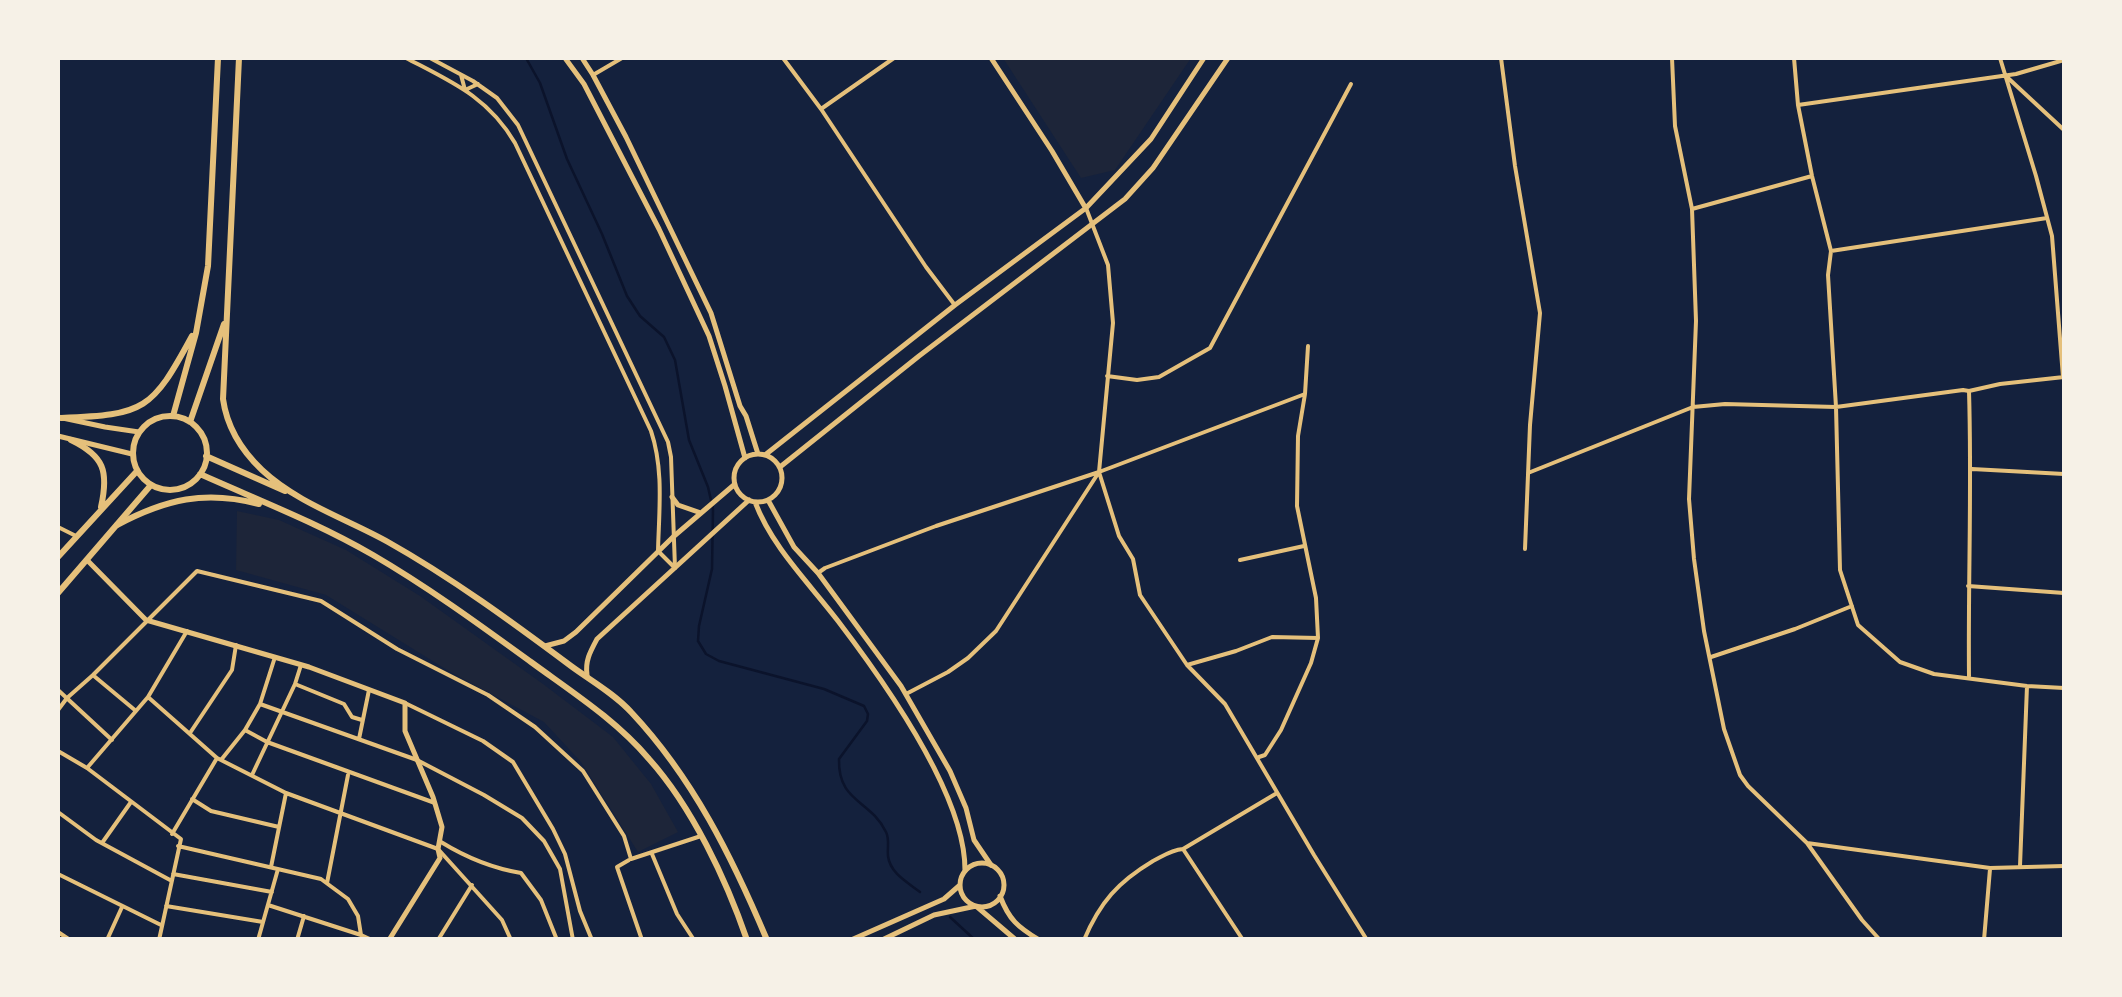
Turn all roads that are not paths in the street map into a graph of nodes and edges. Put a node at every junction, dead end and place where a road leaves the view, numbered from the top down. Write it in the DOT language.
graph roads {
  1 [pos="218,58"];
  2 [pos="239,58"];
  3 [pos="406,58"];
  4 [pos="430,58"];
  5 [pos="566,58"];
  6 [pos="582,58"];
  7 [pos="622,58"];
  8 [pos="783,58"];
  9 [pos="894,58"];
  10 [pos="991,58"];
  11 [pos="1204,58"];
  12 [pos="1228,58"];
  13 [pos="1501,58"];
  14 [pos="1672,58"];
  15 [pos="1794,58"];
  16 [pos="2000,58"];
  17 [pos="2064,60"];
  18 [pos="460,74"];
  19 [pos="593,74"];
  20 [pos="2004,75"];
  21 [pos="478,84"];
  22 [pos="1352,84"];
  23 [pos="465,90"];
  24 [pos="1798,105"];
  25 [pos="820,108"];
  26 [pos="2064,130"];
  27 [pos="1812,176"];
  28 [pos="1086,208"];
  29 [pos="1692,209"];
  30 [pos="2046,218"];
  31 [pos="1092,224"];
  32 [pos="1832,251"];
  33 [pos="955,305"];
  34 [pos="226,318"];
  35 [pos="197,326"];
  36 [pos="1308,346"];
  37 [pos="1108,376"];
  38 [pos="2064,377"];
  39 [pos="1970,391"];
  40 [pos="1305,394"];
  41 [pos="1693,407"];
  42 [pos="1836,407"];
  43 [pos="172,416"];
  44 [pos="59,417"];
  45 [pos="190,422"];
  46 [pos="138,432"];
  47 [pos="58,436"];
  48 [pos="71,440"];
  49 [pos="132,454"];
  50 [pos="762,455"];
  51 [pos="206,456"];
  52 [pos="745,458"];
  53 [pos="780,467"];
  54 [pos="1972,469"];
  55 [pos="137,471"];
  56 [pos="1099,472"];
  57 [pos="200,474"];
  58 [pos="1528,474"];
  59 [pos="2064,474"];
  60 [pos="735,484"];
  61 [pos="152,485"];
  62 [pos="672,497"];
  63 [pos="304,499"];
  64 [pos="768,500"];
  65 [pos="752,501"];
  66 [pos="280,509"];
  67 [pos="100,511"];
  68 [pos="701,513"];
  69 [pos="117,525"];
  70 [pos="58,527"];
  71 [pos="76,536"];
  72 [pos="673,537"];
  73 [pos="1304,546"];
  74 [pos="1524,549"];
  75 [pos="658,551"];
  76 [pos="58,557"];
  77 [pos="87,560"];
  78 [pos="1240,560"];
  79 [pos="675,568"];
  80 [pos="818,574"];
  81 [pos="1968,586"];
  82 [pos="58,593"];
  83 [pos="2064,593"];
  84 [pos="1852,606"];
  85 [pos="146,620"];
  86 [pos="188,632"];
  87 [pos="1318,638"];
  88 [pos="236,645"];
  89 [pos="544,646"];
  90 [pos="276,656"];
  91 [pos="1710,657"];
  92 [pos="301,664"];
  93 [pos="1187,665"];
  94 [pos="93,675"];
  95 [pos="588,678"];
  96 [pos="1969,678"];
  97 [pos="295,684"];
  98 [pos="2027,686"];
  99 [pos="370,688"];
  100 [pos="2064,688"];
  101 [pos="58,690"];
  102 [pos="906,694"];
  103 [pos="67,698"];
  104 [pos="148,698"];
  105 [pos="405,703"];
  106 [pos="260,704"];
  107 [pos="58,710"];
  108 [pos="136,711"];
  109 [pos="280,712"];
  110 [pos="362,720"];
  111 [pos="245,730"];
  112 [pos="190,734"];
  113 [pos="112,740"];
  114 [pos="359,740"];
  115 [pos="267,742"];
  116 [pos="58,751"];
  117 [pos="1256,758"];
  118 [pos="219,759"];
  119 [pos="417,760"];
  120 [pos="87,768"];
  121 [pos="348,774"];
  122 [pos="252,775"];
  123 [pos="286,793"];
  124 [pos="1277,793"];
  125 [pos="192,799"];
  126 [pos="131,802"];
  127 [pos="434,803"];
  128 [pos="58,812"];
  129 [pos="342,813"];
  130 [pos="279,827"];
  131 [pos="553,829"];
  132 [pos="172,834"];
  133 [pos="702,836"];
  134 [pos="542,838"];
  135 [pos="102,843"];
  136 [pos="1807,843"];
  137 [pos="178,846"];
  138 [pos="440,846"];
  139 [pos="1183,850"];
  140 [pos="651,852"];
  141 [pos="631,859"];
  142 [pos="991,865"];
  143 [pos="2064,866"];
  144 [pos="271,867"];
  145 [pos="2020,867"];
  146 [pos="1990,868"];
  147 [pos="278,869"];
  148 [pos="965,871"];
  149 [pos="58,874"];
  150 [pos="171,877"];
  151 [pos="327,883"];
  152 [pos="472,884"];
  153 [pos="960,884"];
  154 [pos="272,892"];
  155 [pos="1000,896"];
  156 [pos="268,905"];
  157 [pos="122,906"];
  158 [pos="166,906"];
  159 [pos="976,906"];
  160 [pos="304,916"];
  161 [pos="263,922"];
  162 [pos="161,926"];
  163 [pos="58,932"];
  164 [pos="362,934"];
  165 [pos="159,938"];
  166 [pos="70,940"];
  167 [pos="106,940"];
  168 [pos="171,940"];
  169 [pos="258,940"];
  170 [pos="297,940"];
  171 [pos="372,940"];
  172 [pos="389,940"];
  173 [pos="438,940"];
  174 [pos="511,940"];
  175 [pos="557,940"];
  176 [pos="573,940"];
  177 [pos="592,940"];
  178 [pos="642,940"];
  179 [pos="694,940"];
  180 [pos="747,940"];
  181 [pos="767,940"];
  182 [pos="851,940"];
  183 [pos="882,940"];
  184 [pos="1016,940"];
  185 [pos="1039,940"];
  186 [pos="1084,940"];
  187 [pos="1243,940"];
  188 [pos="1367,940"];
  189 [pos="1880,940"];
  190 [pos="1984,940"];
  1 -- 35 [label="main road"];
  2 -- 34 [label="main road"];
  3 -- 23 [label="street"];
  4 -- 18 [label="street"];
  5 -- 52 [label="street"];
  6 -- 19 [label="street"];
  7 -- 19 [label="street"];
  8 -- 25 [label="street"];
  9 -- 25 [label="street"];
  10 -- 28 [label="street"];
  11 -- 28 [label="street"];
  12 -- 31 [label="street"];
  13 -- 58 [label="street"];
  14 -- 29 [label="street"];
  15 -- 24 [label="street"];
  16 -- 20 [label="street"];
  17 -- 20 [label="street"];
  18 -- 21 [label="street"];
  18 -- 23 [label="street"];
  19 -- 50 [label="street"];
  20 -- 24 [label="street"];
  20 -- 26 [label="street"];
  20 -- 30 [label="street"];
  21 -- 23 [label="street"];
  21 -- 62 [label="street"];
  22 -- 37 [label="street"];
  23 -- 75 [label="street"];
  24 -- 27 [label="street"];
  25 -- 33 [label="street"];
  27 -- 29 [label="street"];
  27 -- 32 [label="street"];
  28 -- 31 [label="street"];
  28 -- 33 [label="street"];
  29 -- 41 [label="street"];
  30 -- 32 [label="street"];
  30 -- 38 [label="street"];
  31 -- 37 [label="street"];
  31 -- 53 [label="street"];
  32 -- 42 [label="street"];
  33 -- 50 [label="street"];
  34 -- 45 [label="main road"];
  34 -- 63 [label="main road"];
  35 -- 43 [label="main road"];
  35 -- 44 [label="main road"];
  36 -- 40 [label="street"];
  37 -- 56 [label="street"];
  38 -- 39 [label="street"];
  39 -- 42 [label="street"];
  39 -- 54 [label="street"];
  40 -- 56 [label="street"];
  40 -- 73 [label="street"];
  41 -- 42 [label="street"];
  41 -- 58 [label="street"];
  41 -- 91 [label="street"];
  42 -- 84 [label="street"];
  43 -- 45 [label="main road"];
  43 -- 46 [label="main road"];
  44 -- 46 [label="street"];
  45 -- 51 [label="main road"];
  46 -- 49 [label="main road"];
  47 -- 48 [label="street"];
  48 -- 49 [label="street"];
  48 -- 67 [label="main road"];
  49 -- 55 [label="main road"];
  50 -- 52 [label="street"];
  50 -- 53 [label="street"];
  51 -- 57 [label="main road"];
  51 -- 63 [label="main road"];
  52 -- 60 [label="street"];
  53 -- 64 [label="street"];
  54 -- 59 [label="street"];
  54 -- 81 [label="street"];
  55 -- 61 [label="main road"];
  55 -- 67 [label="main road"];
  56 -- 80 [label="street"];
  56 -- 93 [label="street"];
  56 -- 102 [label="street"];
  57 -- 61 [label="main road"];
  57 -- 66 [label="main road"];
  58 -- 74 [label="street"];
  60 -- 65 [label="street"];
  60 -- 68 [label="street"];
  61 -- 69 [label="main road"];
  62 -- 68 [label="street"];
  62 -- 72 [label="street"];
  63 -- 89 [label="main road"];
  64 -- 65 [label="street"];
  64 -- 80 [label="street"];
  65 -- 79 [label="street"];
  65 -- 148 [label="street"];
  66 -- 69 [label="main road"];
  66 -- 133 [label="main road"];
  67 -- 71 [label="main road"];
  68 -- 72 [label="street"];
  69 -- 77 [label="main road"];
  70 -- 71 [label="street"];
  71 -- 76 [label="main road"];
  72 -- 75 [label="street"];
  72 -- 79 [label="street"];
  73 -- 78 [label="street"];
  73 -- 87 [label="street"];
  75 -- 79 [label="street"];
  75 -- 89 [label="street"];
  77 -- 82 [label="main road"];
  77 -- 85 [label="street"];
  79 -- 95 [label="street"];
  80 -- 102 [label="street"];
  81 -- 83 [label="street"];
  81 -- 96 [label="street"];
  84 -- 91 [label="street"];
  84 -- 96 [label="street"];
  85 -- 86 [label="street"];
  85 -- 94 [label="street"];
  85 -- 141 [label="street"];
  86 -- 88 [label="street"];
  86 -- 104 [label="street"];
  87 -- 93 [label="street"];
  87 -- 117 [label="street"];
  88 -- 90 [label="street"];
  88 -- 112 [label="street"];
  89 -- 95 [label="main road"];
  90 -- 92 [label="street"];
  90 -- 106 [label="street"];
  91 -- 136 [label="street"];
  92 -- 97 [label="street"];
  92 -- 99 [label="street"];
  93 -- 117 [label="street"];
  94 -- 103 [label="street"];
  94 -- 108 [label="street"];
  95 -- 181 [label="main road"];
  96 -- 98 [label="street"];
  97 -- 109 [label="street"];
  97 -- 110 [label="street"];
  98 -- 100 [label="street"];
  98 -- 145 [label="street"];
  99 -- 105 [label="street"];
  99 -- 110 [label="street"];
  101 -- 103 [label="street"];
  102 -- 142 [label="street"];
  103 -- 107 [label="street"];
  103 -- 113 [label="street"];
  104 -- 108 [label="street"];
  104 -- 112 [label="street"];
  105 -- 119 [label="street"];
  105 -- 131 [label="street"];
  106 -- 109 [label="street"];
  106 -- 111 [label="street"];
  108 -- 113 [label="street"];
  109 -- 114 [label="street"];
  109 -- 115 [label="street"];
  110 -- 114 [label="street"];
  111 -- 115 [label="street"];
  111 -- 118 [label="street"];
  112 -- 118 [label="street"];
  113 -- 120 [label="street"];
  114 -- 119 [label="street"];
  115 -- 121 [label="street"];
  115 -- 122 [label="street"];
  116 -- 120 [label="street"];
  117 -- 124 [label="street"];
  118 -- 122 [label="street"];
  118 -- 125 [label="street"];
  119 -- 127 [label="street"];
  119 -- 134 [label="street"];
  120 -- 126 [label="street"];
  121 -- 127 [label="street"];
  121 -- 129 [label="street"];
  122 -- 123 [label="street"];
  123 -- 129 [label="street"];
  123 -- 130 [label="street"];
  124 -- 139 [label="street"];
  124 -- 188 [label="street"];
  125 -- 130 [label="street"];
  125 -- 132 [label="street"];
  126 -- 132 [label="street"];
  126 -- 135 [label="street"];
  127 -- 138 [label="street"];
  128 -- 135 [label="street"];
  129 -- 138 [label="street"];
  129 -- 151 [label="street"];
  130 -- 144 [label="street"];
  131 -- 134 [label="street"];
  131 -- 177 [label="street"];
  132 -- 137 [label="street"];
  133 -- 140 [label="street"];
  133 -- 180 [label="main road"];
  134 -- 176 [label="street"];
  135 -- 150 [label="street"];
  136 -- 146 [label="street"];
  136 -- 189 [label="street"];
  137 -- 144 [label="street"];
  137 -- 150 [label="street"];
  138 -- 152 [label="street"];
  138 -- 172 [label="street"];
  138 -- 175 [label="street"];
  139 -- 186 [label="street"];
  139 -- 187 [label="street"];
  140 -- 141 [label="street"];
  140 -- 179 [label="street"];
  141 -- 178 [label="street"];
  142 -- 148 [label="street"];
  142 -- 155 [label="street"];
  143 -- 145 [label="street"];
  144 -- 147 [label="street"];
  145 -- 146 [label="street"];
  146 -- 190 [label="street"];
  147 -- 151 [label="street"];
  147 -- 154 [label="street"];
  148 -- 153 [label="street"];
  149 -- 157 [label="street"];
  150 -- 154 [label="street"];
  150 -- 158 [label="street"];
  151 -- 164 [label="street"];
  152 -- 173 [label="street"];
  152 -- 174 [label="street"];
  153 -- 159 [label="street"];
  153 -- 182 [label="street"];
  154 -- 156 [label="street"];
  155 -- 159 [label="street"];
  155 -- 185 [label="street"];
  156 -- 160 [label="street"];
  156 -- 161 [label="street"];
  157 -- 162 [label="street"];
  157 -- 167 [label="street"];
  158 -- 161 [label="street"];
  158 -- 162 [label="street"];
  159 -- 183 [label="street"];
  159 -- 184 [label="street"];
  160 -- 164 [label="street"];
  160 -- 170 [label="street"];
  161 -- 169 [label="street"];
  162 -- 165 [label="street"];
  163 -- 166 [label="street"];
  164 -- 171 [label="street"];
  165 -- 168 [label="street"];
}
